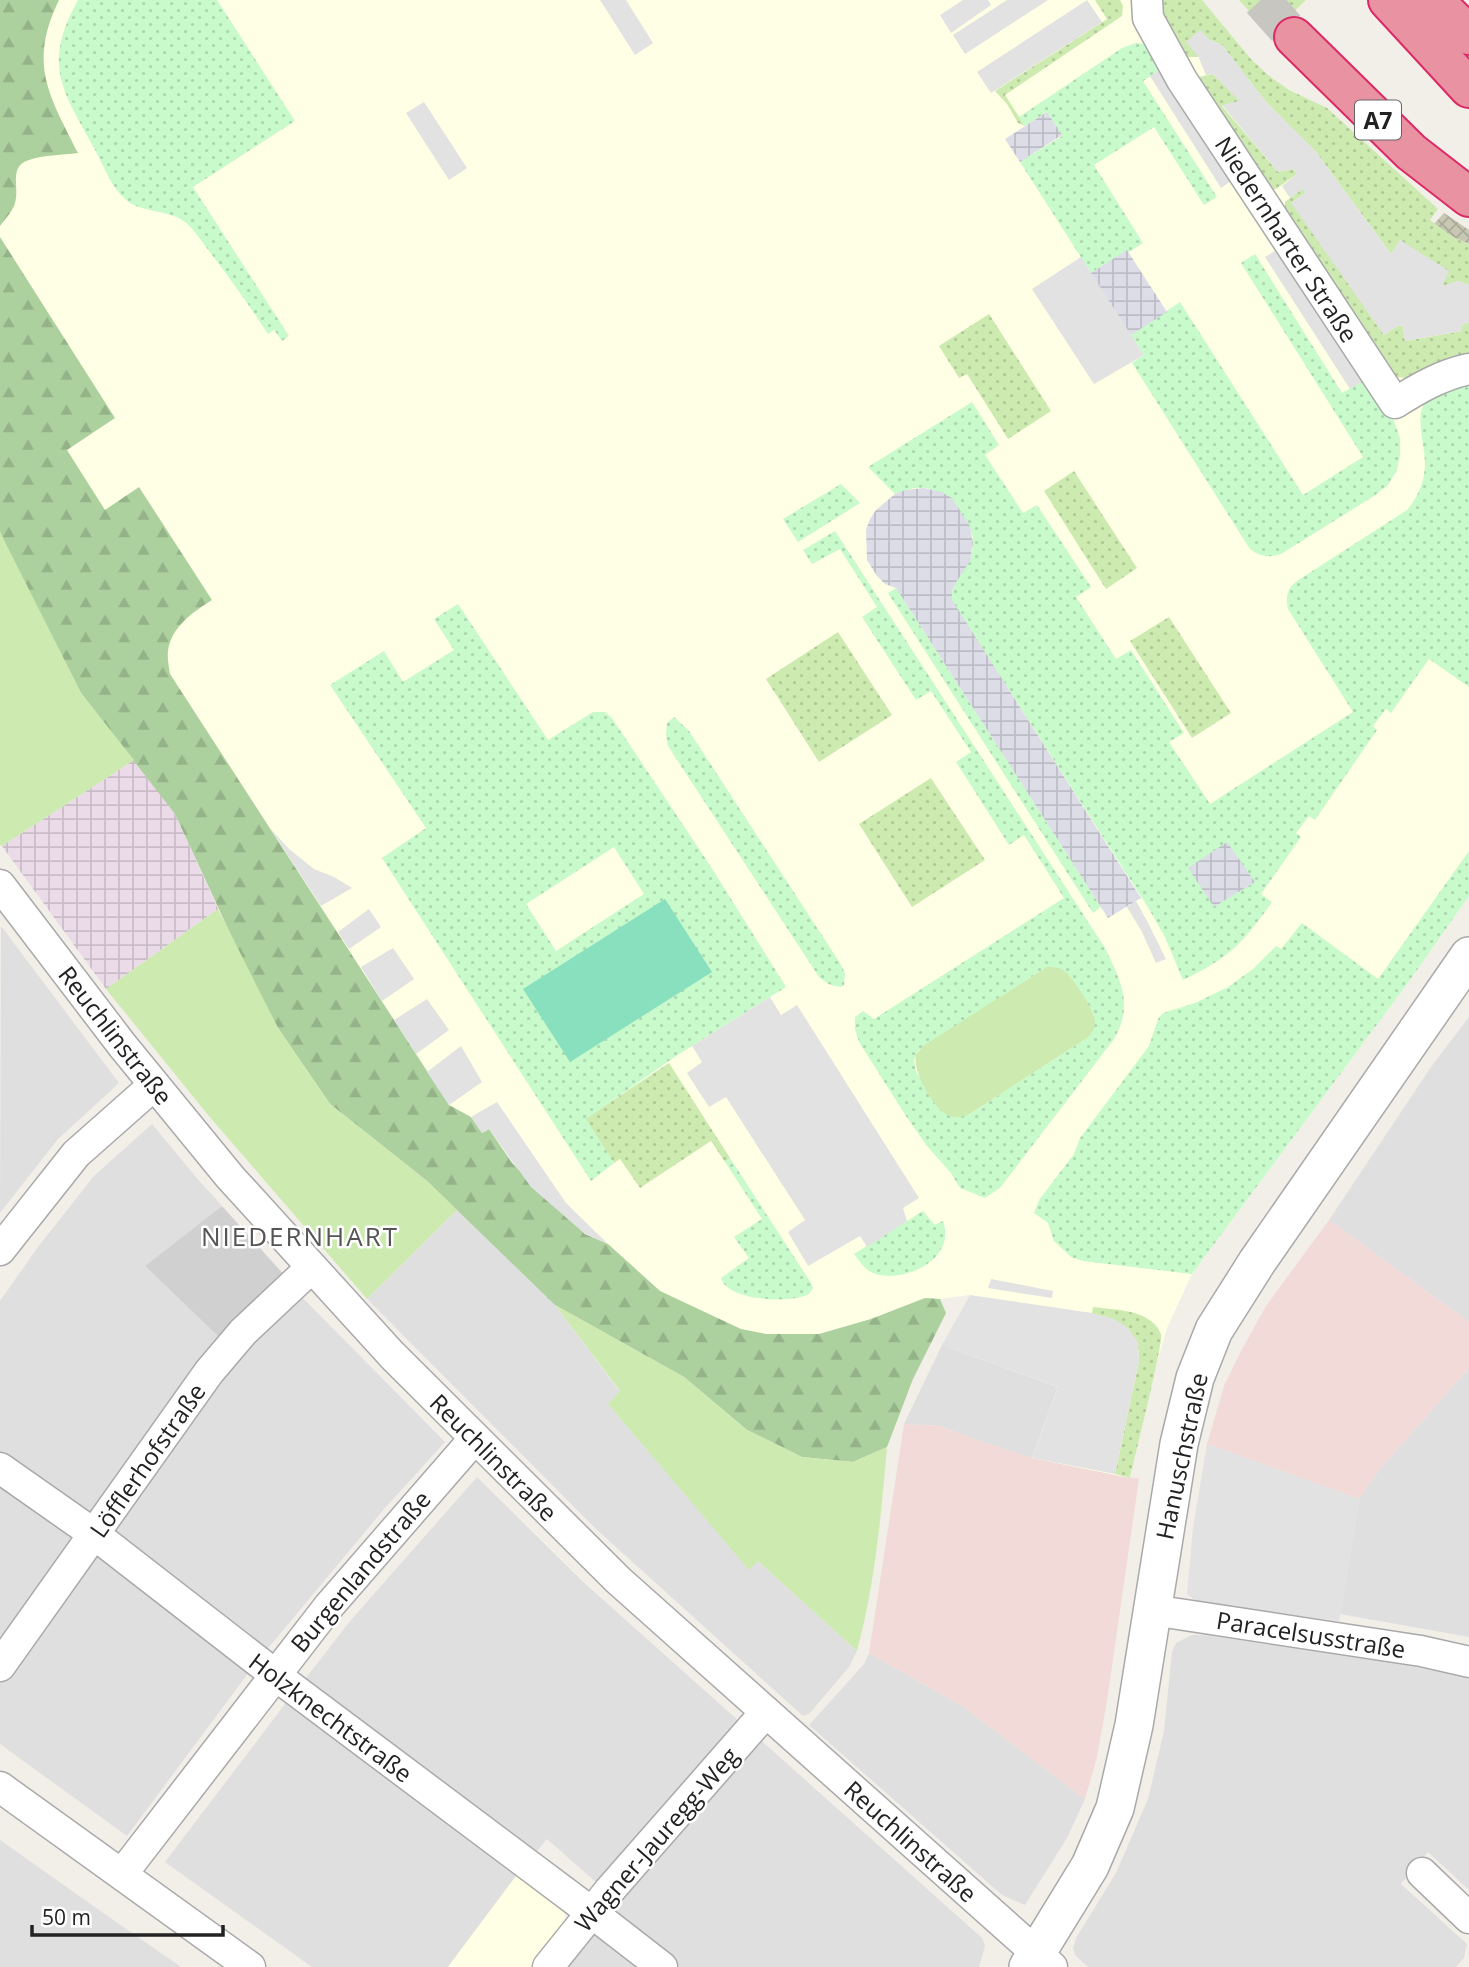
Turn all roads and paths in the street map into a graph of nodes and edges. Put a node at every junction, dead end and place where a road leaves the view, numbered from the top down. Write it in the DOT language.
graph roads {
  1 [pos="1147,0"];
  2 [pos="1388,0"];
  3 [pos="1433,0"];
  4 [pos="1469,35"];
  5 [pos="1294,37"];
  6 [pos="1469,89"];
  7 [pos="1469,197"];
  8 [pos="1469,369"];
  9 [pos="0,885"];
  10 [pos="1469,956"];
  11 [pos="154,1085"];
  12 [pos="0,1250"];
  13 [pos="311,1268"];
  14 [pos="475,1438"];
  15 [pos="0,1468"];
  16 [pos="94,1534"];
  17 [pos="1152,1610"];
  18 [pos="1467,1659"];
  19 [pos="0,1667"];
  20 [pos="274,1674"];
  21 [pos="766,1712"];
  22 [pos="0,1787"];
  23 [pos="1422,1873"];
  24 [pos="122,1874"];
  25 [pos="591,1912"];
  26 [pos="1469,1918"];
  27 [pos="1039,1962"];
  28 [pos="250,1967"];
  29 [pos="548,1967"];
  30 [pos="662,1967"];
  1 -- 8 [label="street, Niedernharter Straße"];
  2 -- 6 [label="highway"];
  3 -- 4 [label="highway"];
  5 -- 7 [label="highway, A7"];
  9 -- 11 [label="street, Reuchlinstraße"];
  10 -- 17 [label="street, Hanuschstraße"];
  11 -- 12 [label="street"];
  11 -- 13 [label="street, Reuchlinstraße"];
  13 -- 14 [label="street, Reuchlinstraße"];
  13 -- 16 [label="street, Löfflerhofstraße"];
  14 -- 20 [label="street, Burgenlandstraße"];
  14 -- 21 [label="street, Reuchlinstraße"];
  15 -- 16 [label="street, Holzknechtstraße"];
  16 -- 19 [label="street, Löfflerhofstraße"];
  16 -- 20 [label="street, Holzknechtstraße"];
  17 -- 18 [label="street, Paracelsusstraße"];
  17 -- 27 [label="street, Hanuschstraße"];
  20 -- 24 [label="street, Burgenlandstraße"];
  20 -- 25 [label="street, Holzknechtstraße"];
  21 -- 25 [label="street, Wagner-Jauregg-Weg"];
  21 -- 27 [label="street, Reuchlinstraße"];
  22 -- 24 [label="street"];
  23 -- 26 [label="street"];
  24 -- 28 [label="street"];
  25 -- 29 [label="street, Wagner-Jauregg-Weg"];
  25 -- 30 [label="street, Holzknechtstraße"];
}
